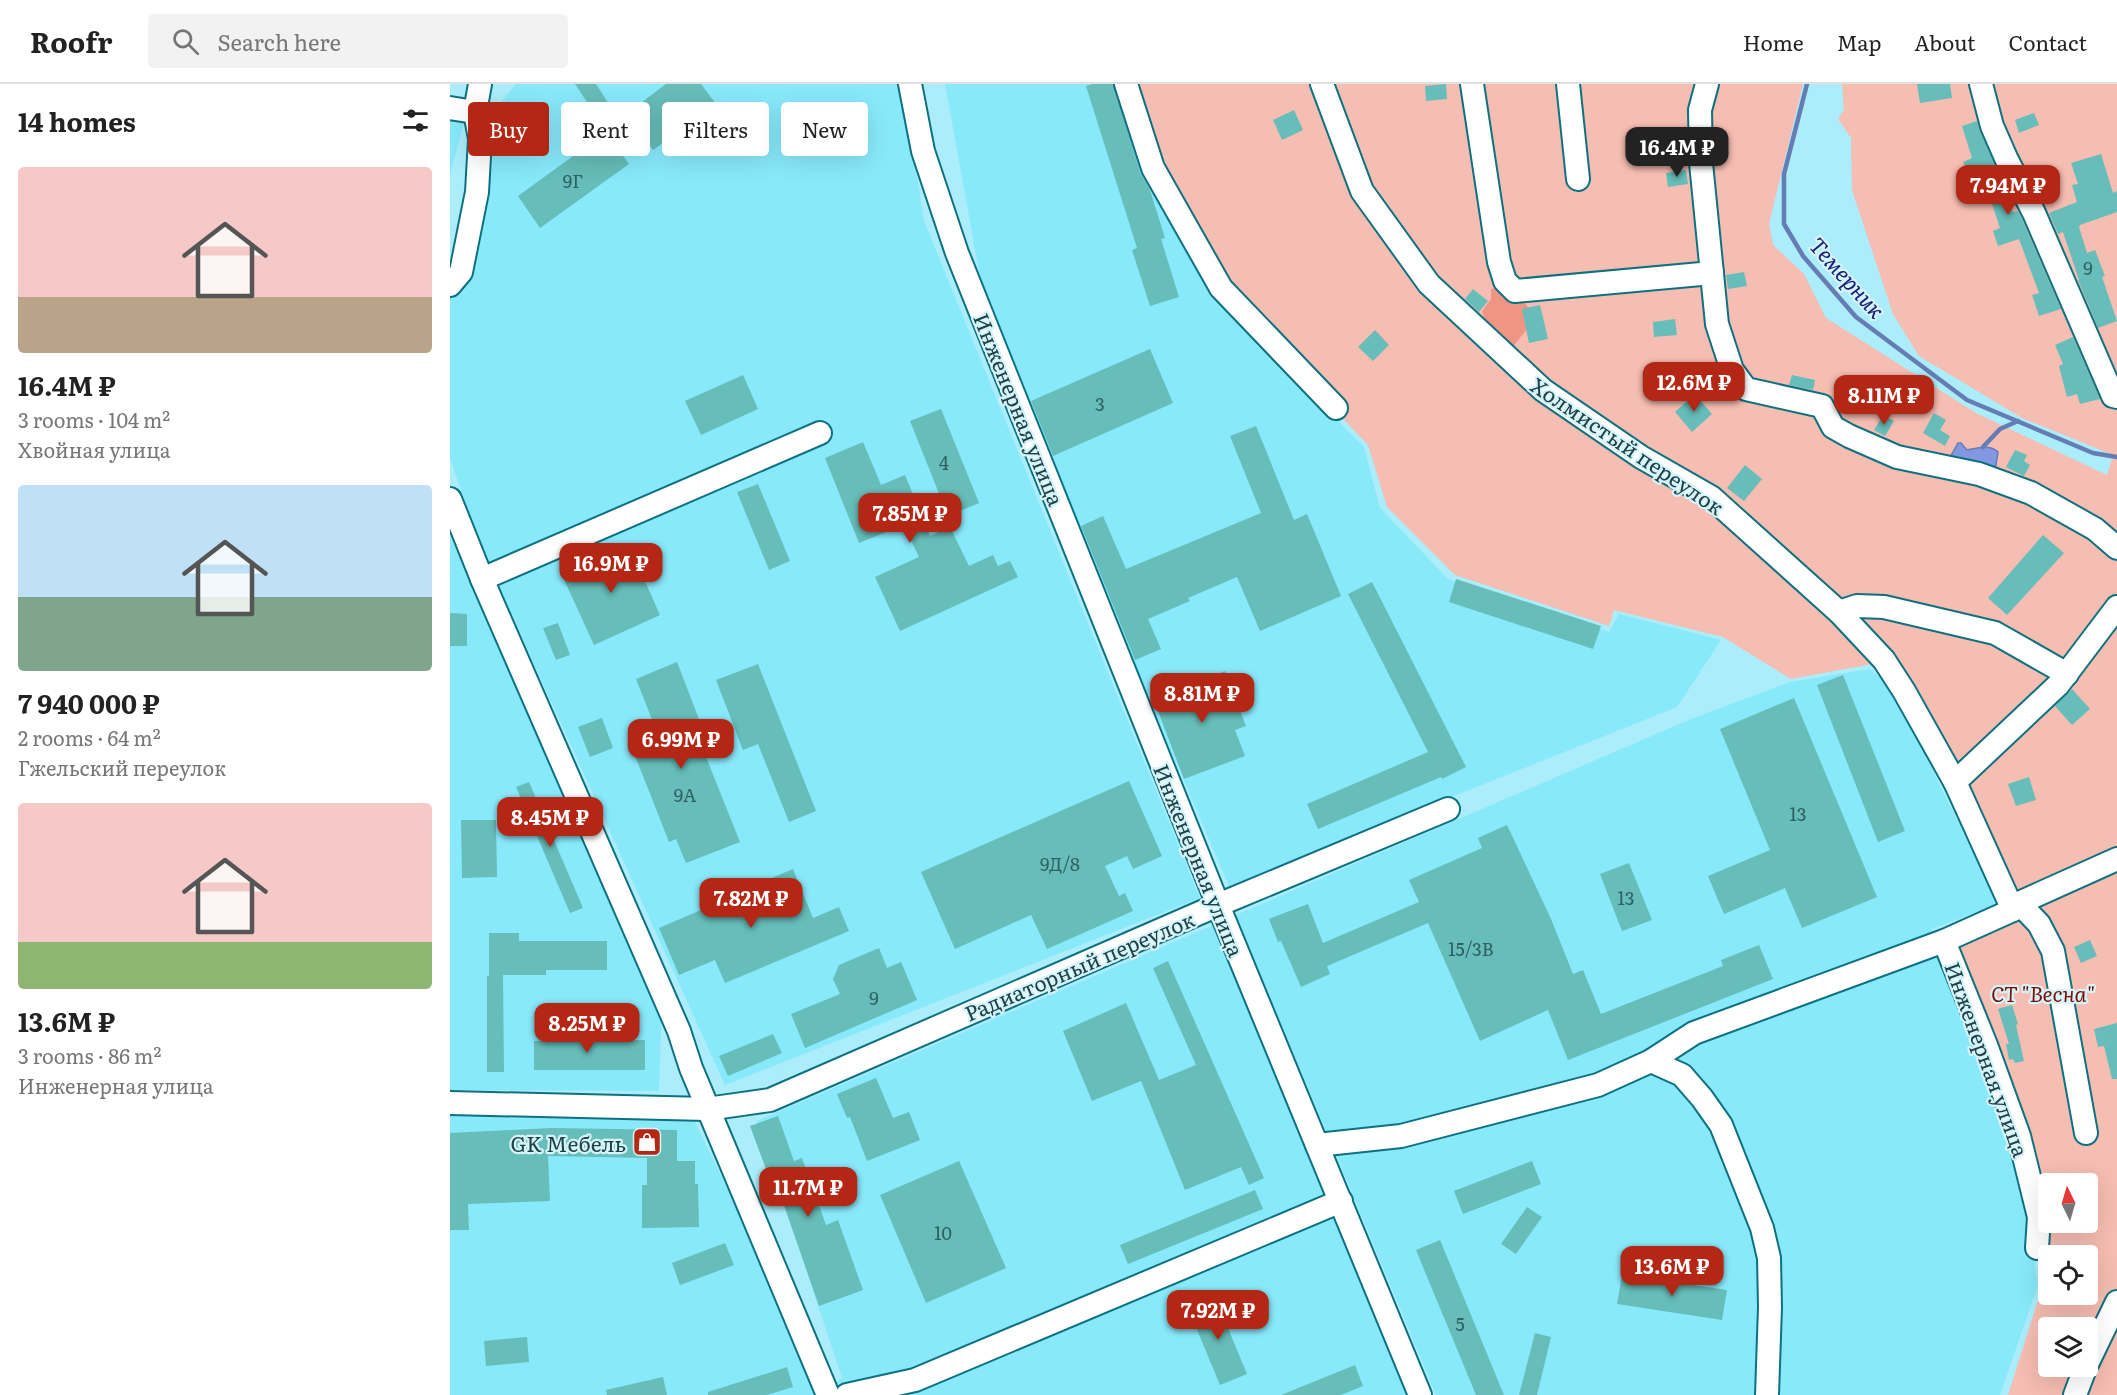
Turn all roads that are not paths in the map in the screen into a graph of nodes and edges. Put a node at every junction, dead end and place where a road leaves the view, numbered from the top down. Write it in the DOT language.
graph roads {
  1 [pos="480,84"];
  2 [pos="910,84"];
  3 [pos="1126,84"];
  4 [pos="1322,84"];
  5 [pos="1472,84"];
  6 [pos="1568,84"];
  7 [pos="1707,84"];
  8 [pos="1981,84"];
  9 [pos="477,102"];
  10 [pos="450,108"];
  11 [pos="468,111"];
  12 [pos="479,156"];
  13 [pos="1578,179"];
  14 [pos="1712,273"];
  15 [pos="450,285"];
  16 [pos="2117,397"];
  17 [pos="1336,408"];
  18 [pos="820,433"];
  19 [pos="450,500"];
  20 [pos="2117,548"];
  21 [pos="482,579"];
  22 [pos="2117,607"];
  23 [pos="1839,612"];
  24 [pos="2067,674"];
  25 [pos="1955,782"];
  26 [pos="1448,809"];
  27 [pos="2117,860"];
  28 [pos="1218,905"];
  29 [pos="2016,906"];
  30 [pos="1944,942"];
  31 [pos="1651,1061"];
  32 [pos="450,1103"];
  33 [pos="707,1108"];
  34 [pos="2086,1133"];
  35 [pos="1317,1145"];
  36 [pos="1341,1201"];
  37 [pos="2037,1248"];
  38 [pos="2117,1302"];
  39 [pos="2098,1341"];
  40 [pos="2082,1377"];
  41 [pos="856,1394"];
  42 [pos="828,1395"];
  43 [pos="1420,1395"];
  44 [pos="1767,1395"];
  45 [pos="2075,1395"];
  1 -- 9 [label="street"];
  2 -- 28 [label="street, Инженерная улица"];
  3 -- 17 [label="street"];
  4 -- 23 [label="street, Холмистый переулок"];
  5 -- 14 [label="street"];
  6 -- 13 [label="street"];
  7 -- 14 [label="street"];
  8 -- 16 [label="street"];
  10 -- 11 [label="street"];
  12 -- 15 [label="street"];
  14 -- 20 [label="street"];
  18 -- 21 [label="street"];
  19 -- 21 [label="street"];
  21 -- 33 [label="street"];
  22 -- 24 [label="street"];
  23 -- 24 [label="street"];
  23 -- 25 [label="street, Холмистый переулок"];
  24 -- 25 [label="street"];
  25 -- 29 [label="street, Холмистый переулок"];
  26 -- 28 [label="street, Радиаторный переулок"];
  27 -- 29 [label="street"];
  28 -- 33 [label="street, Радиаторный переулок"];
  28 -- 35 [label="street, Инженерная улица"];
  29 -- 30 [label="street"];
  29 -- 34 [label="street, Холмистый переулок"];
  30 -- 31 [label="street"];
  30 -- 37 [label="street, Инженерная улица"];
  31 -- 35 [label="street"];
  31 -- 44 [label="street"];
  32 -- 33 [label="street, Радиаторный переулок"];
  33 -- 42 [label="street"];
  35 -- 36 [label="street, Инженерная улица"];
  36 -- 41 [label="street"];
  36 -- 43 [label="street, Инженерная улица"];
  38 -- 39 [label="street"];
  40 -- 45 [label="street"];
}
